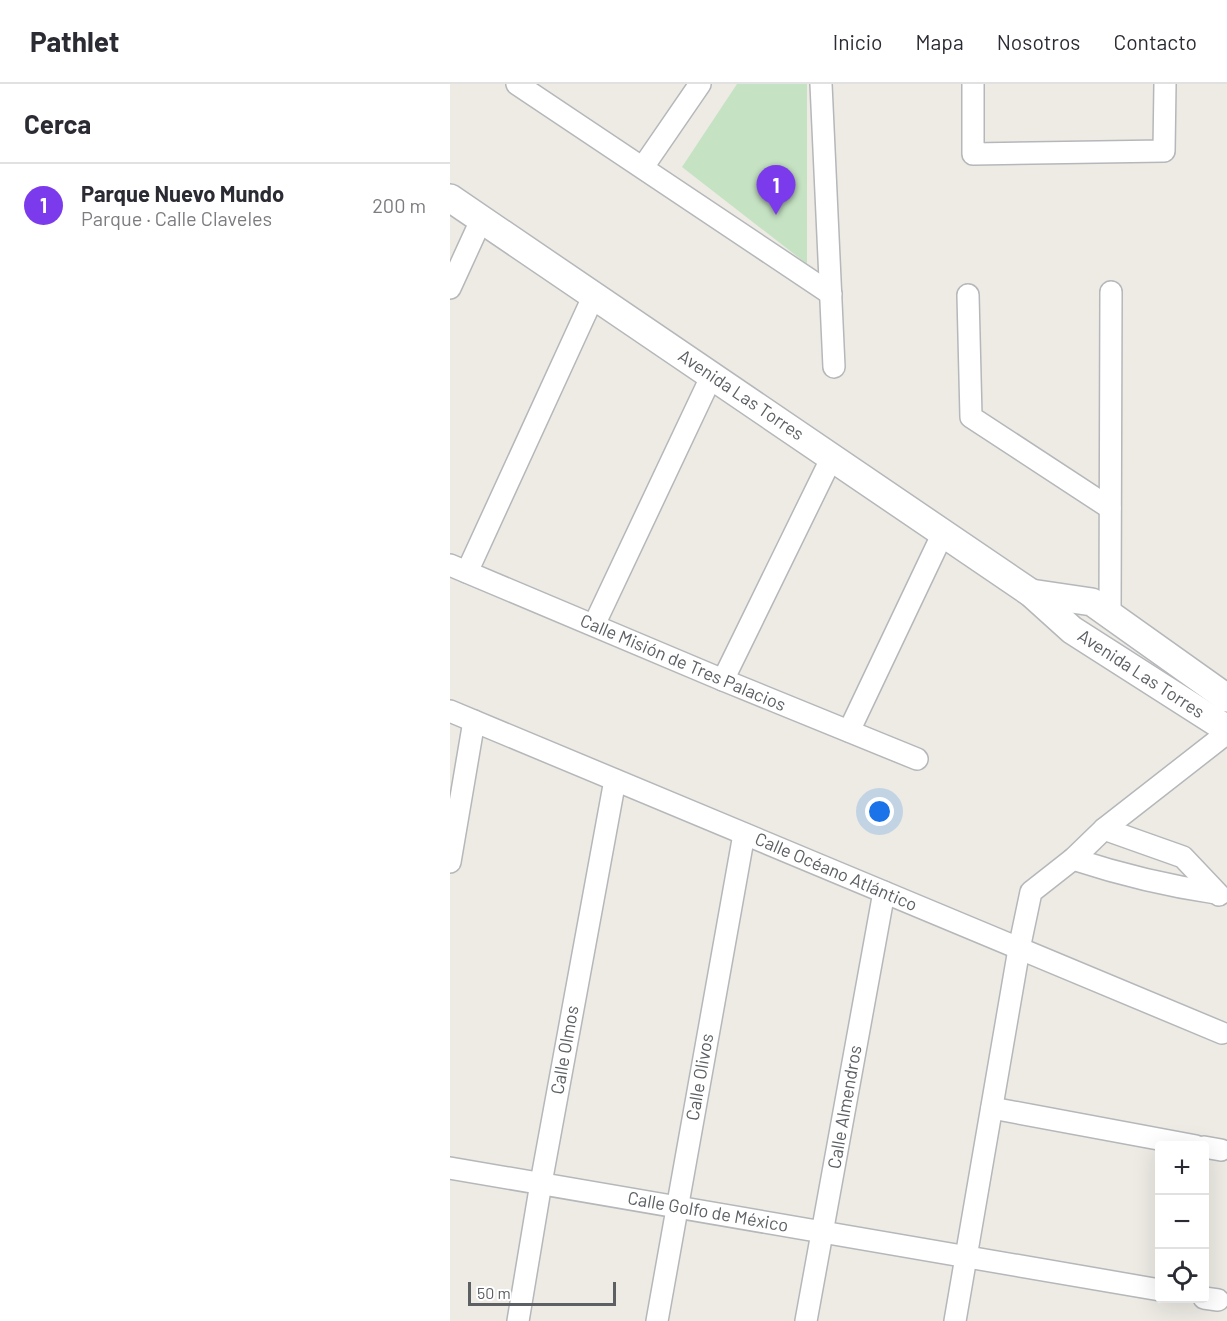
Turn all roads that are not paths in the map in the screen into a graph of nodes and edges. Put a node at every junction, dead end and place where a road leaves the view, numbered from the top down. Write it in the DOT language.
graph roads {
  1 [pos="517,84"];
  2 [pos="700,84"];
  3 [pos="821,84"];
  4 [pos="973,84"];
  5 [pos="1165,84"];
  6 [pos="643,167"];
  7 [pos="450,198"];
  8 [pos="482,218"];
  9 [pos="450,288"];
  10 [pos="1111,292"];
  11 [pos="831,294"];
  12 [pos="594,295"];
  13 [pos="968,295"];
  14 [pos="834,368"];
  15 [pos="712,375"];
  16 [pos="832,457"];
  17 [pos="1110,508"];
  18 [pos="943,533"];
  19 [pos="459,568"];
  20 [pos="1031,593"];
  21 [pos="1110,614"];
  22 [pos="594,625"];
  23 [pos="723,680"];
  24 [pos="1227,698"];
  25 [pos="450,711"];
  26 [pos="474,721"];
  27 [pos="849,731"];
  28 [pos="1227,731"];
  29 [pos="917,759"];
  30 [pos="615,780"];
  31 [pos="1104,829"];
  32 [pos="744,834"];
  33 [pos="1073,859"];
  34 [pos="450,862"];
  35 [pos="884,892"];
  36 [pos="1221,897"];
  37 [pos="1019,949"];
  38 [pos="1222,1033"];
  39 [pos="992,1108"];
  40 [pos="1169,1141"];
  41 [pos="450,1168"];
  42 [pos="541,1184"];
  43 [pos="677,1207"];
  44 [pos="822,1232"];
  45 [pos="966,1257"];
  46 [pos="1155,1289"];
  47 [pos="518,1321"];
  48 [pos="657,1321"];
  49 [pos="806,1321"];
  50 [pos="955,1321"];
  1 -- 6 [label="street"];
  2 -- 6 [label="street"];
  3 -- 11 [label="street"];
  4 -- 5 [label="street"];
  6 -- 11 [label="street"];
  7 -- 8 [label="street, Avenida Las Torres"];
  8 -- 9 [label="street"];
  8 -- 12 [label="street, Avenida Las Torres"];
  10 -- 17 [label="street"];
  11 -- 14 [label="street"];
  12 -- 15 [label="street, Avenida Las Torres"];
  12 -- 19 [label="street"];
  13 -- 17 [label="street"];
  15 -- 16 [label="street, Avenida Las Torres"];
  15 -- 22 [label="street"];
  16 -- 18 [label="street, Avenida Las Torres"];
  16 -- 23 [label="street"];
  17 -- 21 [label="street"];
  18 -- 20 [label="street, Avenida Las Torres"];
  18 -- 27 [label="street"];
  19 -- 22 [label="street, Calle Misión de Tres Palacios"];
  20 -- 21 [label="street, Avenida Las Torres"];
  20 -- 28 [label="street, Avenida Las Torres"];
  21 -- 24 [label="street, Avenida Las Torres"];
  22 -- 23 [label="street, Calle Misión de Tres Palacios"];
  23 -- 27 [label="street, Calle Misión de Tres Palacios"];
  25 -- 26 [label="street, Calle Océano Atlántico"];
  26 -- 30 [label="street, Calle Océano Atlántico"];
  26 -- 34 [label="street"];
  27 -- 29 [label="street, Calle Misión de Tres Palacios"];
  28 -- 31 [label="street"];
  30 -- 32 [label="street, Calle Océano Atlántico"];
  30 -- 42 [label="street, Calle Olmos"];
  31 -- 33 [label="street"];
  31 -- 36 [label="street"];
  32 -- 35 [label="street, Calle Océano Atlántico"];
  32 -- 43 [label="street, Calle Olivos"];
  33 -- 36 [label="street"];
  33 -- 37 [label="street"];
  35 -- 37 [label="street, Calle Océano Atlántico"];
  35 -- 44 [label="street, Calle Almendros"];
  37 -- 38 [label="street, Calle Océano Atlántico"];
  37 -- 39 [label="street"];
  39 -- 40 [label="street"];
  39 -- 45 [label="street"];
  41 -- 42 [label="street, Calle Golfo de México"];
  42 -- 43 [label="street, Calle Golfo de México"];
  42 -- 47 [label="street, Calle Olmos"];
  43 -- 44 [label="street, Calle Golfo de México"];
  43 -- 48 [label="street, Calle Olivos"];
  44 -- 45 [label="street, Calle Golfo de México"];
  44 -- 49 [label="street, Calle Almendros"];
  45 -- 46 [label="street, Calle Golfo de México"];
  45 -- 50 [label="street"];
}
